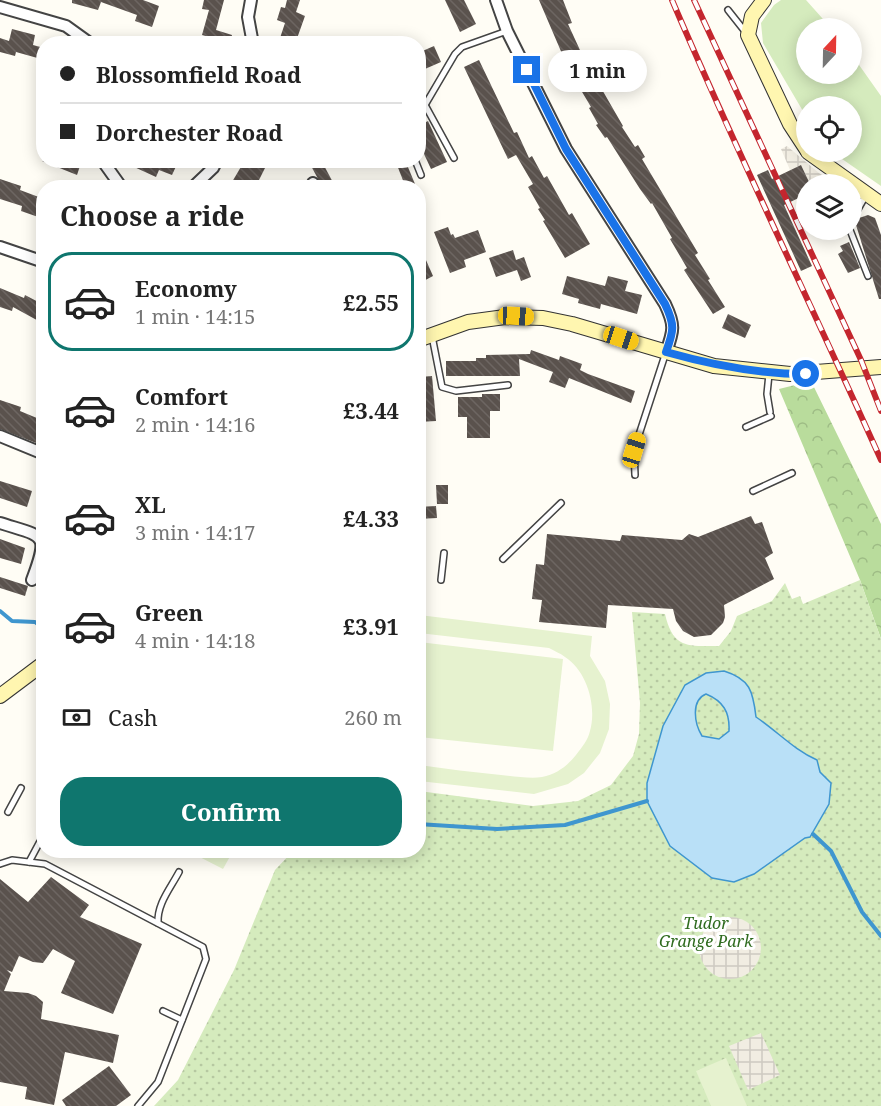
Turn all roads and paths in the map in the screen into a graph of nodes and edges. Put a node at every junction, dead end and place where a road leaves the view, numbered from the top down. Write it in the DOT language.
graph roads {
  1 [pos="251,0"];
  2 [pos="496,0"];
  3 [pos="764,0"];
  4 [pos="0,7"];
  5 [pos="728,10"];
  6 [pos="507,31"];
  7 [pos="748,35"];
  8 [pos="80,36"];
  9 [pos="252,36"];
  10 [pos="426,103"];
  11 [pos="426,107"];
  12 [pos="796,133"];
  13 [pos="454,158"];
  14 [pos="823,162"];
  15 [pos="213,168"];
  16 [pos="418,168"];
  17 [pos="422,176"];
  18 [pos="200,180"];
  19 [pos="867,194"];
  20 [pos="862,203"];
  21 [pos="881,204"];
  22 [pos="854,240"];
  23 [pos="0,247"];
  24 [pos="36,259"];
  25 [pos="868,276"];
  26 [pos="432,334"];
  27 [pos="426,337"];
  28 [pos="666,352"];
  29 [pos="881,367"];
  30 [pos="769,372"];
  31 [pos="508,386"];
  32 [pos="746,427"];
  33 [pos="0,436"];
  34 [pos="36,451"];
  35 [pos="792,473"];
  36 [pos="635,475"];
  37 [pos="753,491"];
  38 [pos="561,503"];
  39 [pos="0,523"];
  40 [pos="36,536"];
  41 [pos="444,554"];
  42 [pos="503,559"];
  43 [pos="36,570"];
  44 [pos="32,580"];
  45 [pos="441,580"];
  46 [pos="36,669"];
  47 [pos="0,696"];
  48 [pos="21,788"];
  49 [pos="8,812"];
  50 [pos="36,849"];
  51 [pos="29,862"];
  52 [pos="0,864"];
  53 [pos="179,872"];
  54 [pos="158,923"];
  55 [pos="163,1011"];
  56 [pos="182,1020"];
  57 [pos="138,1106"];
  1 -- 9 [label="street"];
  2 -- 6 [label="street"];
  3 -- 7 [label="main road"];
  4 -- 8 [label="street"];
  5 -- 7 [label="lane"];
  6 -- 10 [label="lane"];
  6 -- 28 [label="street"];
  7 -- 12 [label="main road"];
  11 -- 13 [label="lane"];
  14 -- 19 [label="main road"];
  15 -- 18 [label="street"];
  16 -- 17 [label="lane"];
  19 -- 20 [label="lane"];
  19 -- 21 [label="main road"];
  22 -- 25 [label="lane"];
  23 -- 24 [label="street"];
  26 -- 27 [label="main road"];
  26 -- 28 [label="main road"];
  26 -- 31 [label="lane"];
  28 -- 30 [label="main road"];
  28 -- 36 [label="lane"];
  29 -- 30 [label="main road"];
  30 -- 32 [label="lane"];
  33 -- 34 [label="street"];
  35 -- 37 [label="lane"];
  38 -- 42 [label="lane"];
  39 -- 40 [label="street"];
  41 -- 45 [label="lane"];
  43 -- 44 [label="street"];
  46 -- 47 [label="main road"];
  48 -- 49 [label="lane"];
  50 -- 51 [label="lane"];
  51 -- 52 [label="lane"];
  51 -- 54 [label="lane"];
  53 -- 54 [label="lane"];
  54 -- 56 [label="lane"];
  55 -- 56 [label="lane"];
  56 -- 57 [label="lane"];
}
